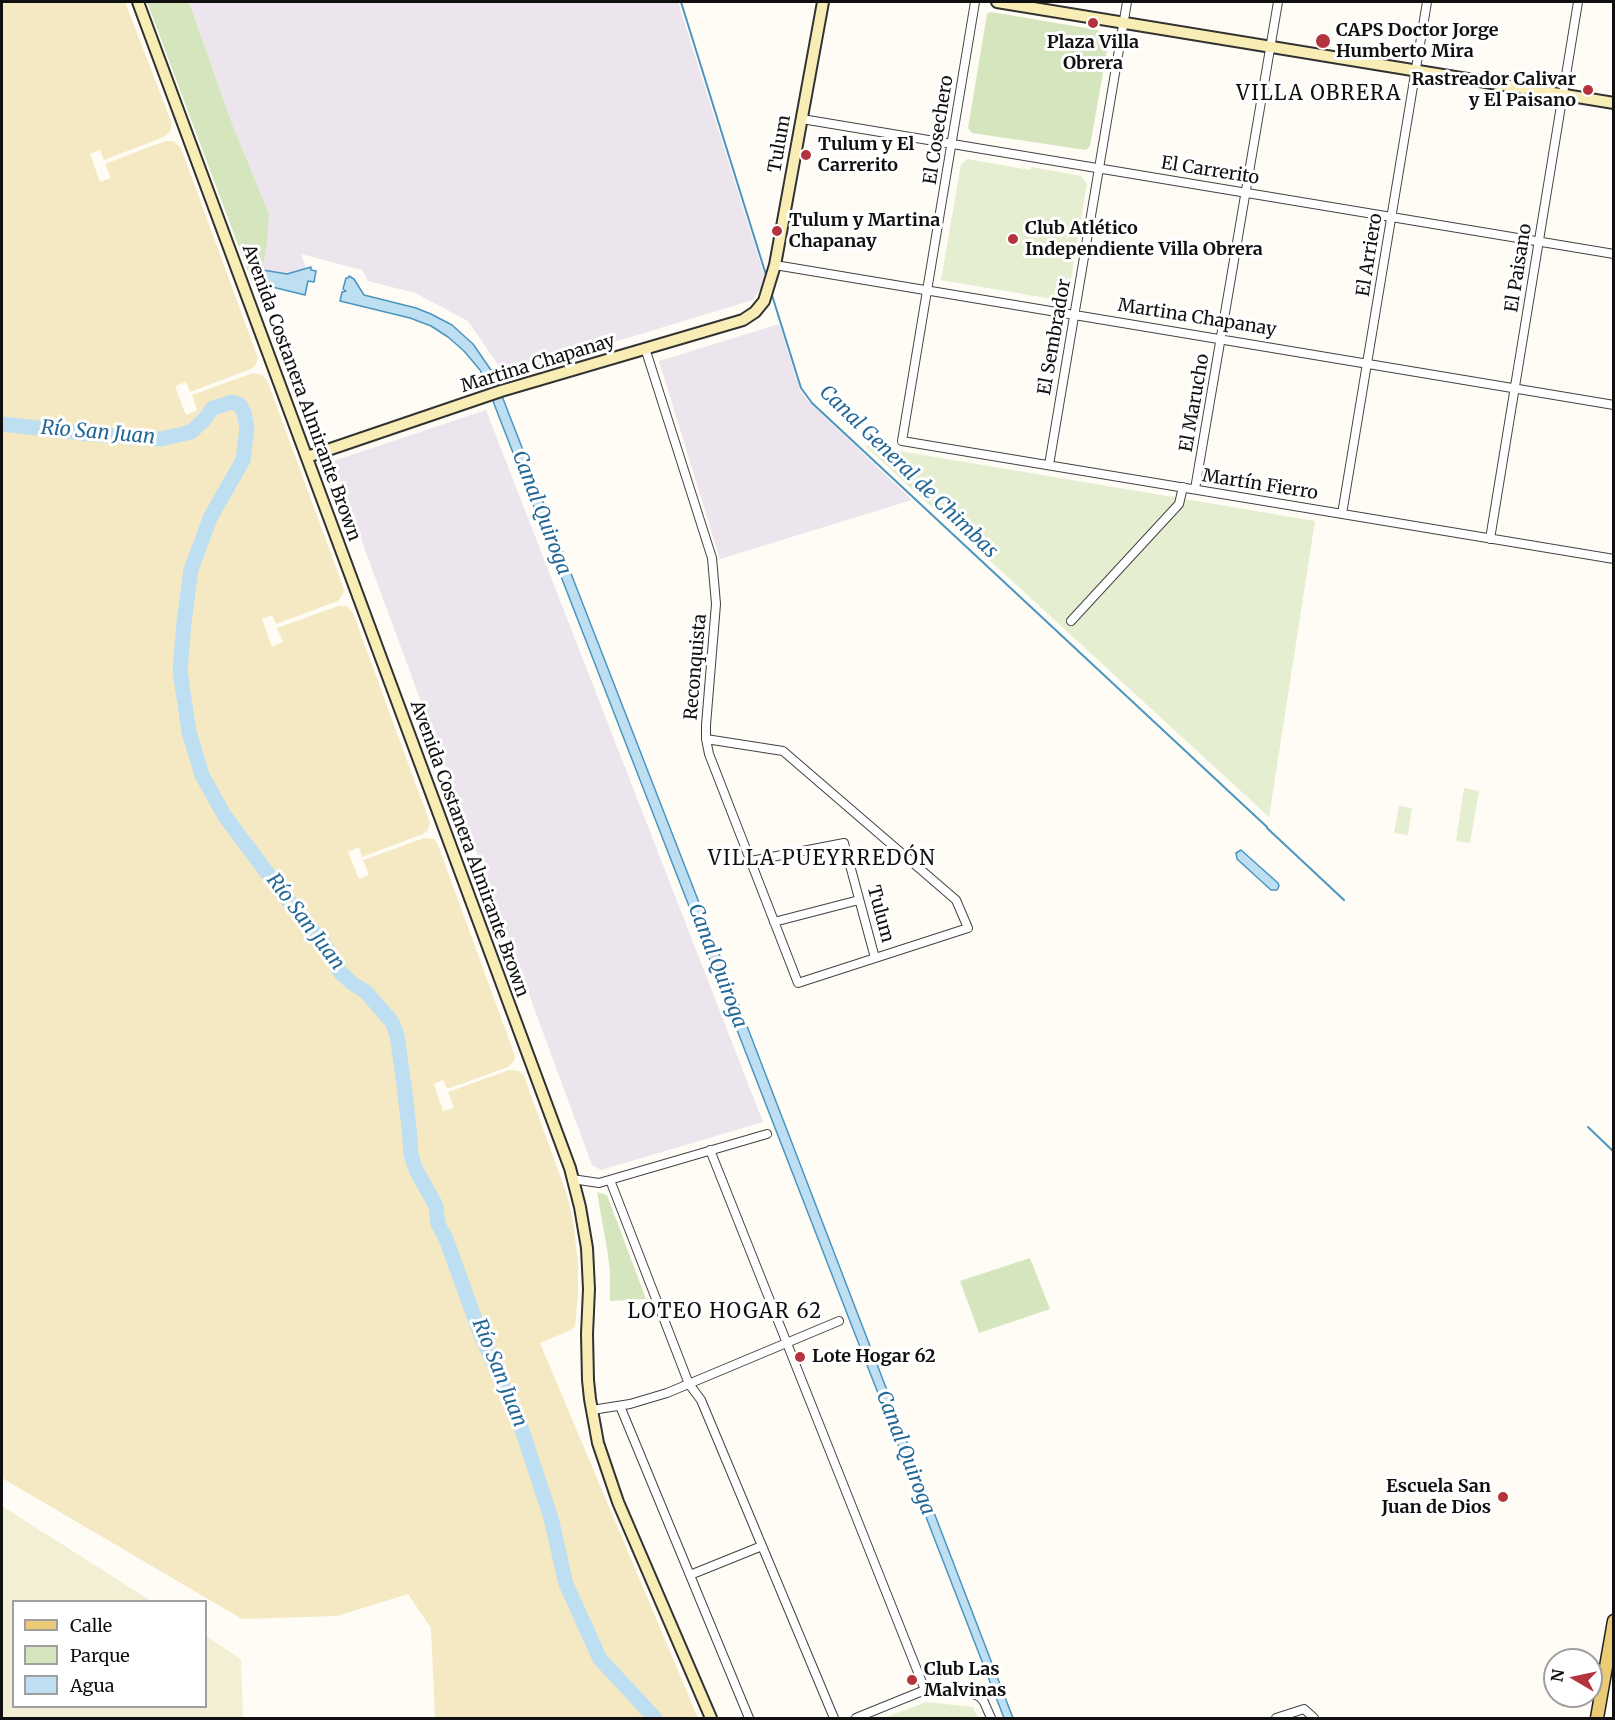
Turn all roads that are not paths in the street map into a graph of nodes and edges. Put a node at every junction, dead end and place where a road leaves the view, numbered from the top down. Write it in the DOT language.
graph roads {
  1 [pos="138,2"];
  2 [pos="823,2"];
  3 [pos="975,2"];
  4 [pos="997,2"];
  5 [pos="1127,2"];
  6 [pos="1278,2"];
  7 [pos="1427,2"];
  8 [pos="1578,2"];
  9 [pos="1124,22"];
  10 [pos="1271,47"];
  11 [pos="1416,70"];
  12 [pos="1563,95"];
  13 [pos="1614,103"];
  14 [pos="802,119"];
  15 [pos="952,144"];
  16 [pos="1099,168"];
  17 [pos="1246,193"];
  18 [pos="1392,217"];
  19 [pos="1539,241"];
  20 [pos="1614,254"];
  21 [pos="774,265"];
  22 [pos="769,288"];
  23 [pos="927,290"];
  24 [pos="1074,315"];
  25 [pos="1221,339"];
  26 [pos="645,348"];
  27 [pos="1367,363"];
  28 [pos="1515,388"];
  29 [pos="1614,405"];
  30 [pos="902,441"];
  31 [pos="307,457"];
  32 [pos="1049,465"];
  33 [pos="1183,487"];
  34 [pos="1195,489"];
  35 [pos="1342,514"];
  36 [pos="1490,538"];
  37 [pos="1614,559"];
  38 [pos="1071,621"];
  39 [pos="706,739"];
  40 [pos="751,861"];
  41 [pos="859,900"];
  42 [pos="774,922"];
  43 [pos="874,958"];
  44 [pos="767,1134"];
  45 [pos="710,1150"];
  46 [pos="572,1179"];
  47 [pos="610,1179"];
  48 [pos="839,1321"];
  49 [pos="786,1343"];
  50 [pos="689,1384"];
  51 [pos="620,1406"];
  52 [pos="592,1410"];
  53 [pos="762,1546"];
  54 [pos="690,1575"];
  55 [pos="1614,1621"];
  56 [pos="925,1690"];
  57 [pos="711,1719"];
  58 [pos="749,1719"];
  59 [pos="834,1719"];
  60 [pos="856,1719"];
  61 [pos="991,1719"];
  62 [pos="1276,1719"];
  63 [pos="1314,1719"];
  64 [pos="1597,1719"];
  1 -- 31 [label="main road, Avenida Costanera Almirante Brown"];
  2 -- 14 [label="main road, Tulum"];
  3 -- 15 [label="street, El Cosechero"];
  4 -- 9 [label="main road"];
  5 -- 9 [label="street, El Sembrador"];
  6 -- 10 [label="street, El Marucho"];
  7 -- 11 [label="street, El Arriero"];
  8 -- 12 [label="street, El Paisano"];
  9 -- 10 [label="main road"];
  9 -- 16 [label="street, El Sembrador"];
  10 -- 11 [label="main road"];
  10 -- 17 [label="street, El Marucho"];
  11 -- 12 [label="main road"];
  11 -- 18 [label="street, El Arriero"];
  12 -- 13 [label="main road"];
  12 -- 19 [label="street, El Paisano"];
  14 -- 15 [label="street, El Carrerito"];
  14 -- 21 [label="main road, Tulum"];
  15 -- 16 [label="street, El Carrerito"];
  15 -- 23 [label="street, El Cosechero"];
  16 -- 17 [label="street, El Carrerito"];
  16 -- 24 [label="street, El Sembrador"];
  17 -- 18 [label="street, El Carrerito"];
  17 -- 25 [label="street, El Marucho"];
  18 -- 19 [label="street, El Carrerito"];
  18 -- 27 [label="street, El Arriero"];
  19 -- 20 [label="street, El Carrerito"];
  19 -- 28 [label="street, El Paisano"];
  21 -- 22 [label="main road, Tulum"];
  21 -- 23 [label="street, Martina Chapanay"];
  22 -- 26 [label="main road, Martina Chapanay"];
  23 -- 24 [label="street, Martina Chapanay"];
  23 -- 30 [label="street, El Cosechero"];
  24 -- 25 [label="street, Martina Chapanay"];
  24 -- 32 [label="street, El Sembrador"];
  25 -- 27 [label="street, Martina Chapanay"];
  25 -- 34 [label="street, El Marucho"];
  26 -- 31 [label="main road, Martina Chapanay"];
  26 -- 39 [label="street, Reconquista"];
  27 -- 28 [label="street, Martina Chapanay"];
  27 -- 35 [label="street, El Arriero"];
  28 -- 29 [label="street, Martina Chapanay"];
  28 -- 36 [label="street, El Paisano"];
  30 -- 32 [label="street, Martín Fierro"];
  31 -- 46 [label="main road, Avenida Costanera Almirante Brown"];
  32 -- 33 [label="street, Martín Fierro"];
  33 -- 34 [label="street, Martín Fierro"];
  33 -- 38 [label="street"];
  34 -- 35 [label="street, Martín Fierro"];
  35 -- 36 [label="street, Martín Fierro"];
  36 -- 37 [label="street, Martín Fierro"];
  39 -- 40 [label="street, Reconquista"];
  39 -- 43 [label="street"];
  40 -- 41 [label="street, Tulum"];
  40 -- 42 [label="street, Reconquista"];
  41 -- 42 [label="street"];
  41 -- 43 [label="street, Tulum"];
  42 -- 43 [label="street, Reconquista"];
  44 -- 45 [label="street"];
  45 -- 47 [label="street"];
  45 -- 49 [label="street"];
  46 -- 47 [label="street"];
  46 -- 52 [label="main road, Avenida Costanera Almirante Brown"];
  47 -- 50 [label="street"];
  48 -- 49 [label="street"];
  49 -- 50 [label="street"];
  49 -- 56 [label="street"];
  50 -- 51 [label="street"];
  50 -- 53 [label="street"];
  51 -- 52 [label="street"];
  51 -- 54 [label="street"];
  52 -- 57 [label="main road, Avenida Costanera Almirante Brown"];
  53 -- 54 [label="street"];
  53 -- 59 [label="street"];
  54 -- 58 [label="street"];
  55 -- 64 [label="main road"];
  56 -- 60 [label="street"];
  56 -- 61 [label="street"];
  62 -- 63 [label="street"];
}
